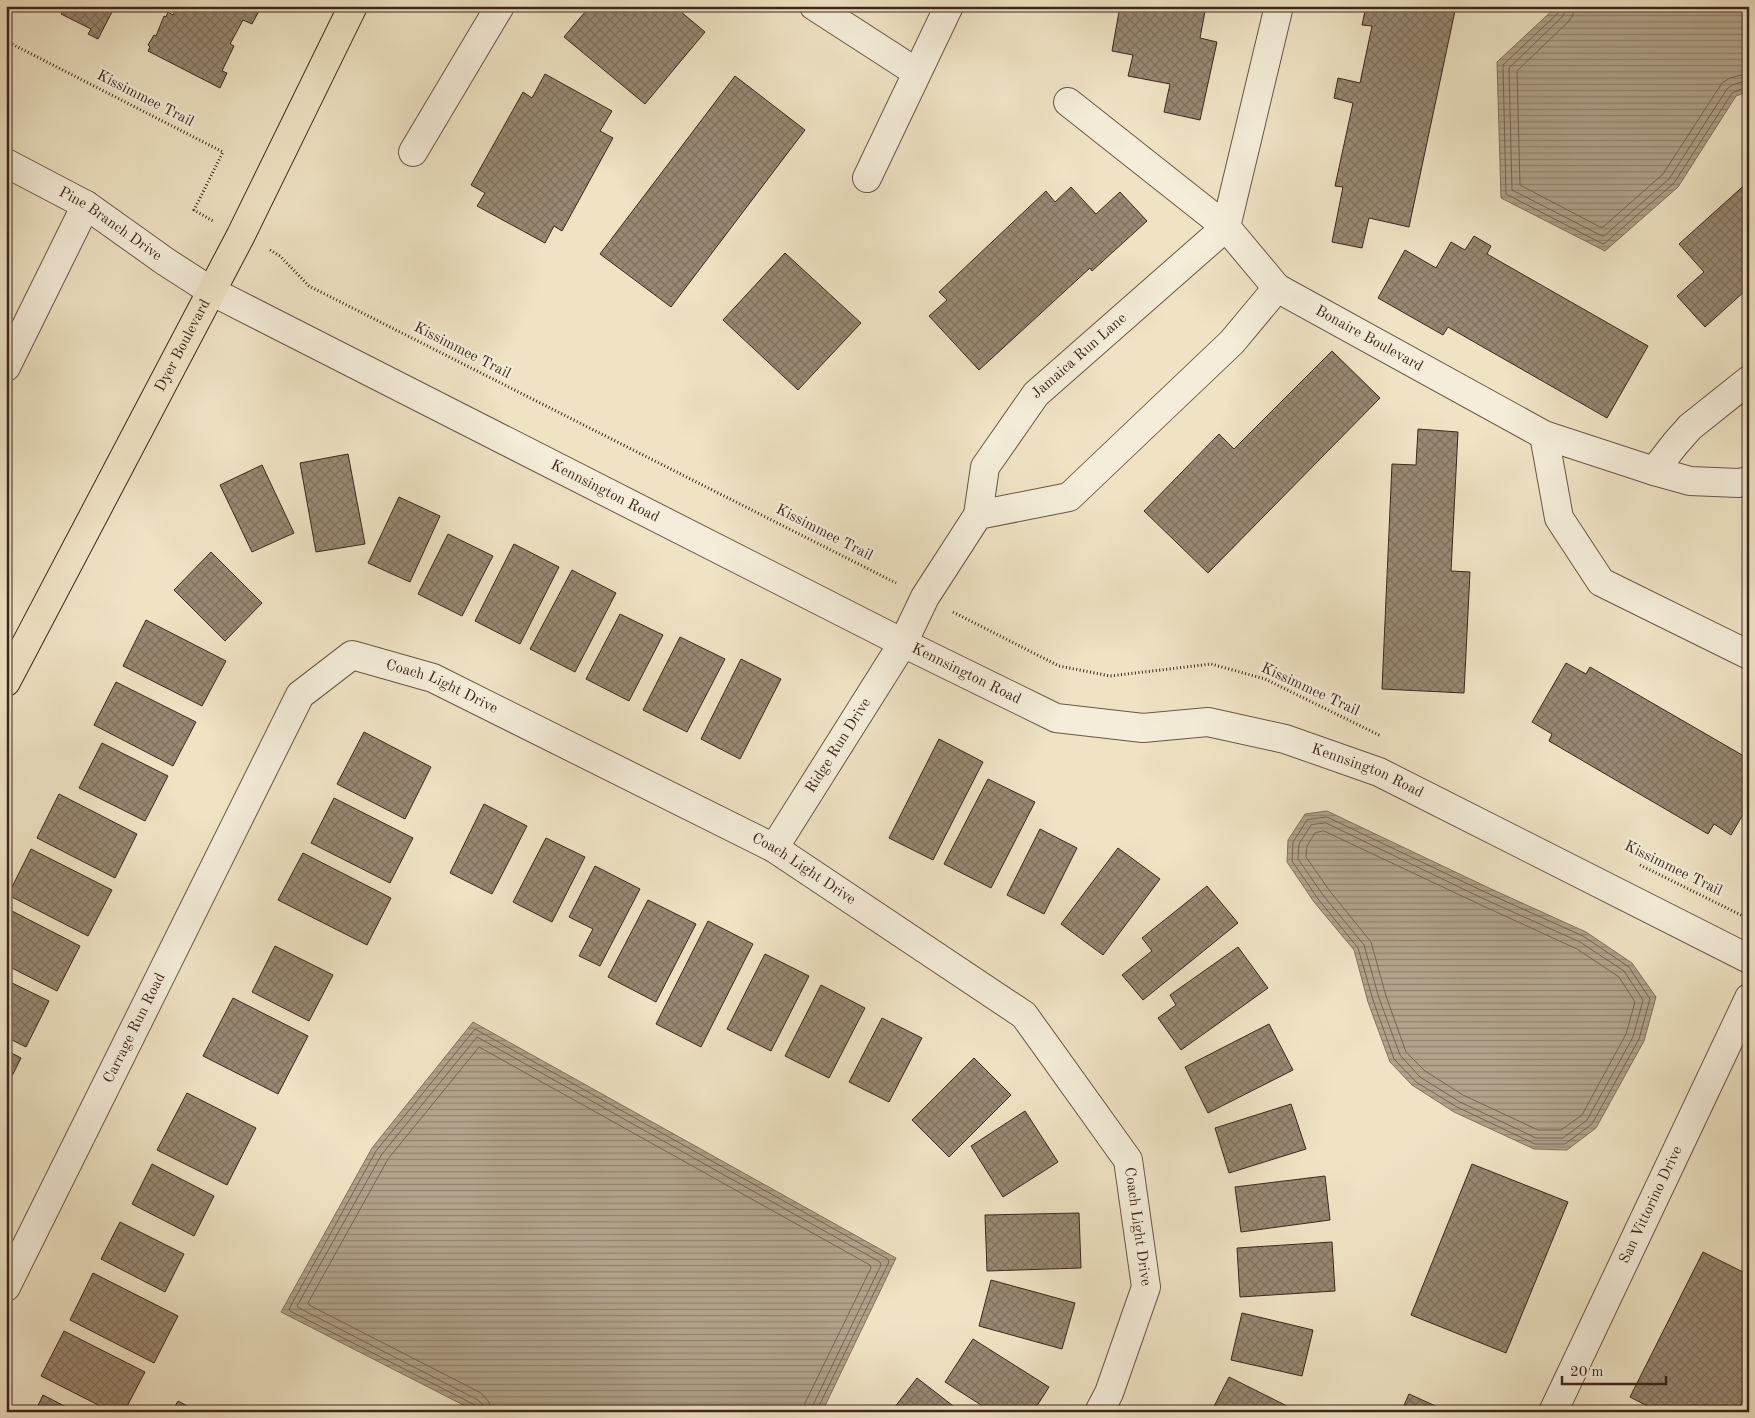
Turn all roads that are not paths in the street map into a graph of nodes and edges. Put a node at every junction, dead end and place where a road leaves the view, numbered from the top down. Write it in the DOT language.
graph roads {
  1 [pos="353,6"];
  2 [pos="500,6"];
  3 [pos="814,6"];
  4 [pos="949,6"];
  5 [pos="1279,6"];
  6 [pos="916,72"];
  7 [pos="1068,102"];
  8 [pos="413,152"];
  9 [pos="6,163"];
  10 [pos="867,178"];
  11 [pos="86,205"];
  12 [pos="1226,227"];
  13 [pos="1277,288"];
  14 [pos="211,291"];
  15 [pos="6,367"];
  16 [pos="1749,380"];
  17 [pos="1544,435"];
  18 [pos="1654,471"];
  19 [pos="1749,481"];
  20 [pos="978,515"];
  21 [pos="903,643"];
  22 [pos="1749,655"];
  23 [pos="6,682"];
  24 [pos="263,769"];
  25 [pos="774,848"];
  26 [pos="1749,960"];
  27 [pos="1749,998"];
  28 [pos="6,1287"];
  29 [pos="1099,1412"];
  30 [pos="1553,1412"];
  1 -- 14 [label="main road, Dyer Boulevard"];
  2 -- 8 [label="street"];
  3 -- 6 [label="street"];
  4 -- 6 [label="street"];
  5 -- 12 [label="street"];
  6 -- 10 [label="street"];
  7 -- 12 [label="street, Bonaire Boulevard"];
  9 -- 11 [label="street, Pine Branch Drive"];
  11 -- 14 [label="street, Pine Branch Drive"];
  11 -- 15 [label="street"];
  12 -- 13 [label="street, Bonaire Boulevard"];
  12 -- 20 [label="street, Jamaica Run Lane"];
  13 -- 17 [label="street, Bonaire Boulevard"];
  13 -- 20 [label="street"];
  14 -- 21 [label="street, Kennsington Road"];
  14 -- 23 [label="main road, Dyer Boulevard"];
  16 -- 18 [label="street"];
  17 -- 18 [label="street, Bonaire Boulevard"];
  17 -- 22 [label="street"];
  18 -- 19 [label="street, Bonaire Boulevard"];
  20 -- 21 [label="street, Jamaica Run Lane"];
  21 -- 25 [label="street, Ridge Run Drive"];
  21 -- 26 [label="street, Kennsington Road"];
  24 -- 25 [label="street, Coach Light Drive"];
  24 -- 28 [label="street, Carrage Run Road"];
  25 -- 29 [label="street, Coach Light Drive"];
  27 -- 30 [label="street, San Vittorino Drive"];
}
